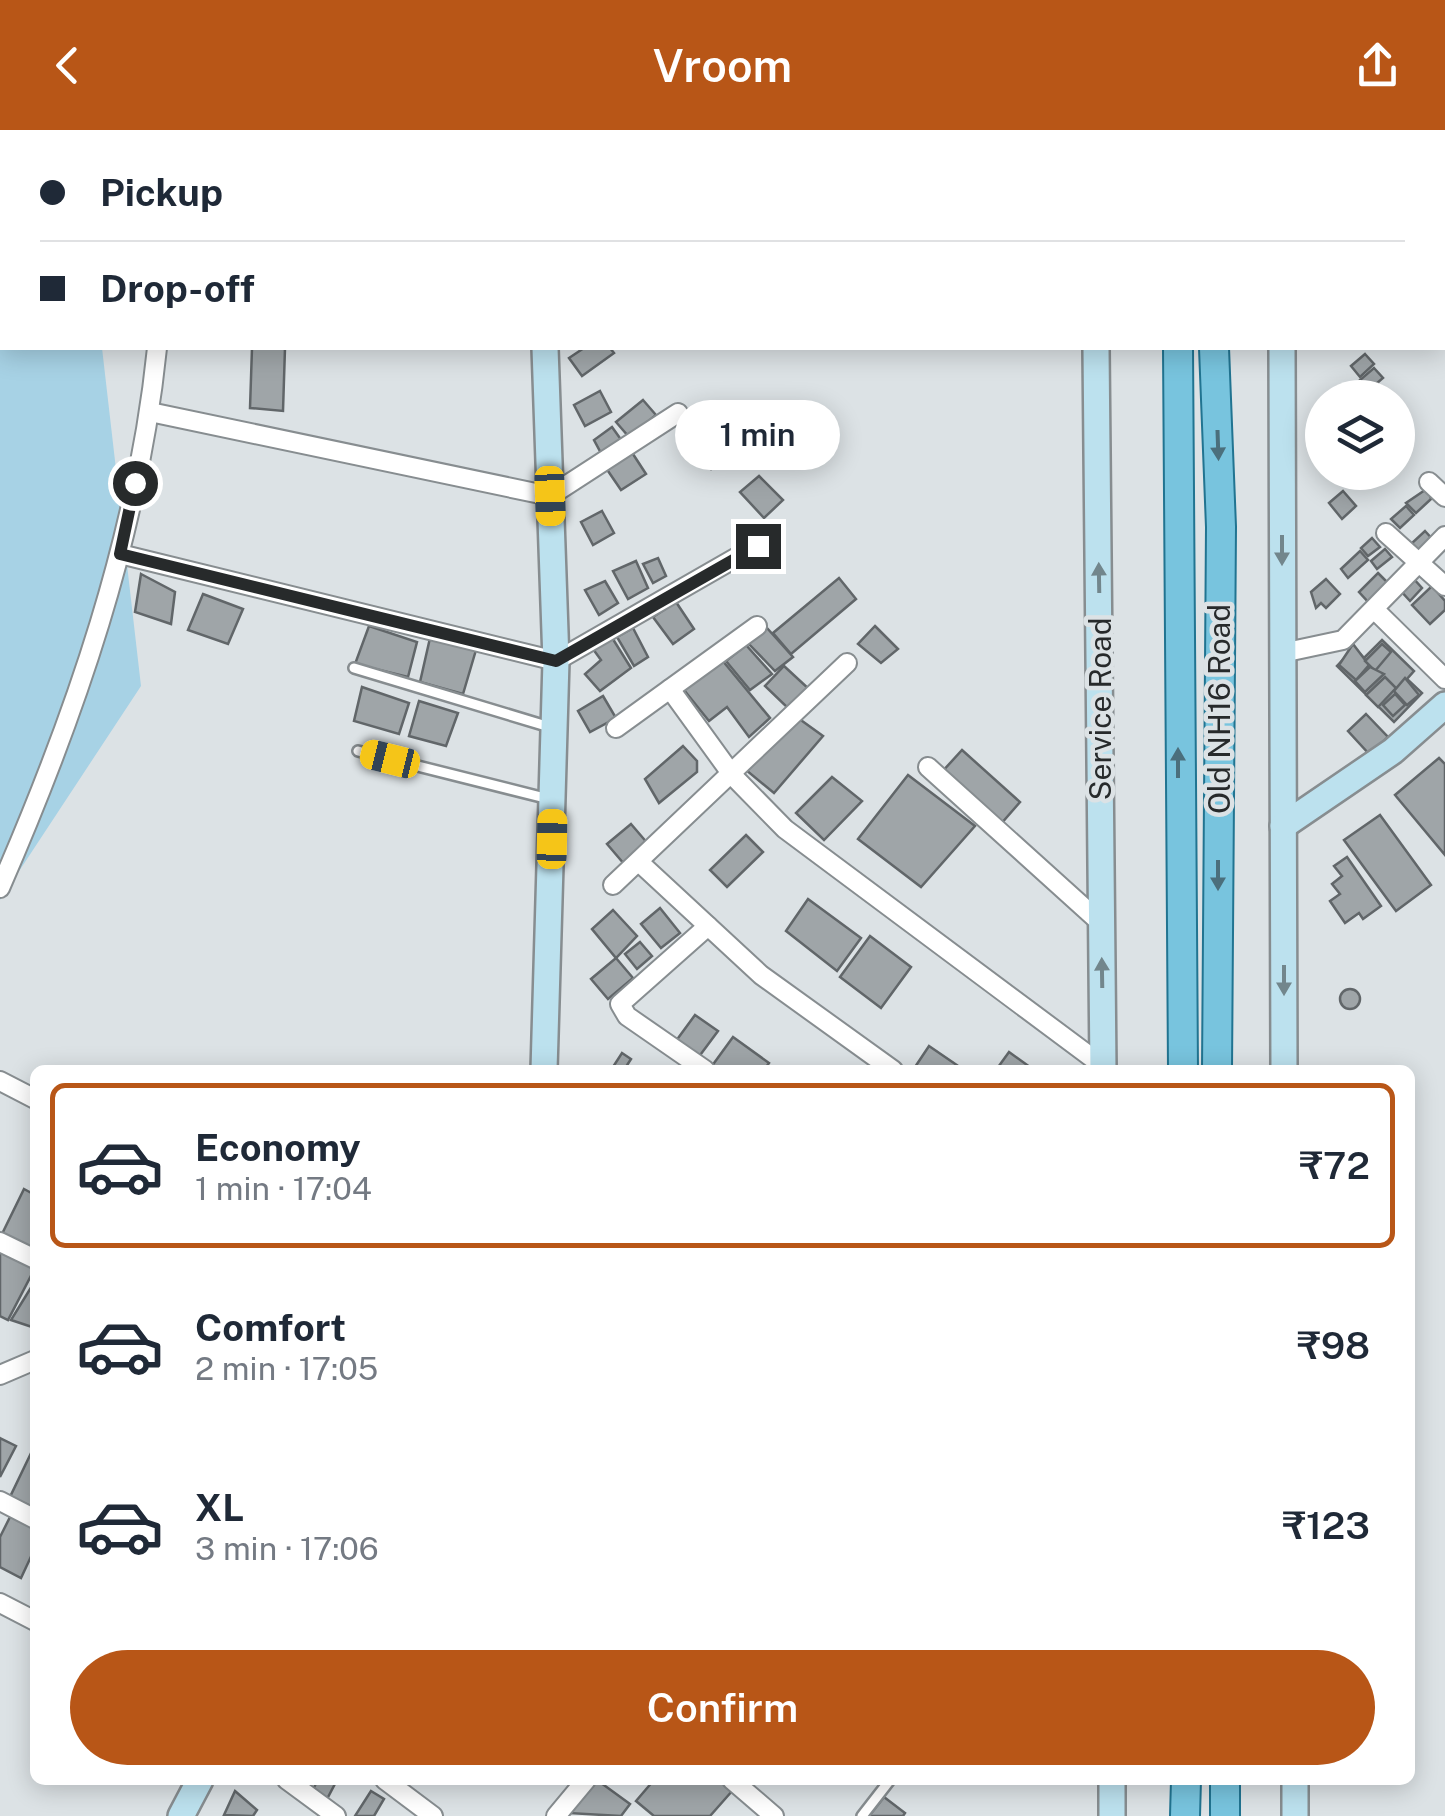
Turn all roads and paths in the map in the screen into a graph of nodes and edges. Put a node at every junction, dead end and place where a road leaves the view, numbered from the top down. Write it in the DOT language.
graph roads {
  1 [pos="157,350"];
  2 [pos="545,350"];
  3 [pos="1096,350"];
  4 [pos="1178,350"];
  5 [pos="1214,350"];
  6 [pos="1282,350"];
  7 [pos="150,412"];
  8 [pos="678,413"];
  9 [pos="1429,482"];
  10 [pos="550,496"];
  11 [pos="1445,497"];
  12 [pos="1386,533"];
  13 [pos="1445,536"];
  14 [pos="758,546"];
  15 [pos="120,554"];
  16 [pos="1419,563"];
  17 [pos="1445,586"];
  18 [pos="1376,611"];
  19 [pos="757,626"];
  20 [pos="1282,653"];
  21 [pos="556,661"];
  22 [pos="848,664"];
  23 [pos="354,668"];
  24 [pos="1445,679"];
  25 [pos="670,689"];
  26 [pos="1445,704"];
  27 [pos="616,728"];
  28 [pos="555,729"];
  29 [pos="358,751"];
  30 [pos="928,766"];
  31 [pos="733,776"];
  32 [pos="553,800"];
  33 [pos="1283,826"];
  34 [pos="640,863"];
  35 [pos="613,885"];
  36 [pos="0,888"];
  37 [pos="1102,924"];
  38 [pos="708,926"];
  39 [pos="544,1065"];
  40 [pos="698,1065"];
  41 [pos="886,1065"];
  42 [pos="1094,1065"];
  43 [pos="1183,1065"];
  44 [pos="1217,1065"];
  45 [pos="1284,1065"];
  46 [pos="0,1082"];
  47 [pos="30,1097"];
  48 [pos="0,1242"];
  49 [pos="30,1257"];
  50 [pos="30,1362"];
  51 [pos="0,1375"];
  52 [pos="0,1501"];
  53 [pos="30,1516"];
  54 [pos="0,1603"];
  55 [pos="30,1618"];
  56 [pos="197,1785"];
  57 [pos="294,1785"];
  58 [pos="392,1785"];
  59 [pos="582,1785"];
  60 [pos="741,1785"];
  61 [pos="886,1785"];
  62 [pos="1112,1785"];
  63 [pos="1186,1785"];
  64 [pos="1225,1785"];
  65 [pos="1294,1785"];
  66 [pos="181,1816"];
  67 [pos="336,1816"];
  68 [pos="433,1816"];
  69 [pos="556,1816"];
  70 [pos="774,1816"];
  71 [pos="862,1816"];
  72 [pos="1112,1816"];
  73 [pos="1185,1816"];
  74 [pos="1225,1816"];
  75 [pos="1295,1816"];
  1 -- 7 [label="street"];
  2 -- 10 [label="street"];
  37 -- 3 [label="street, Service Road, one-way"];
  43 -- 4 [label="main road, Old NH16 Road, one-way"];
  5 -- 44 [label="main road, Old NH16 Road, one-way"];
  6 -- 20 [label="street, one-way"];
  7 -- 10 [label="street"];
  7 -- 15 [label="street"];
  8 -- 10 [label="street"];
  9 -- 11 [label="street"];
  10 -- 21 [label="street"];
  12 -- 16 [label="street"];
  13 -- 16 [label="street"];
  14 -- 21 [label="street"];
  15 -- 21 [label="street"];
  15 -- 36 [label="street"];
  16 -- 17 [label="street"];
  16 -- 18 [label="street"];
  18 -- 20 [label="street"];
  18 -- 24 [label="street"];
  19 -- 25 [label="street"];
  20 -- 33 [label="street"];
  21 -- 28 [label="street"];
  22 -- 31 [label="street"];
  23 -- 28 [label="lane"];
  25 -- 27 [label="street"];
  25 -- 31 [label="street"];
  26 -- 33 [label="street"];
  28 -- 32 [label="street"];
  29 -- 32 [label="lane"];
  30 -- 37 [label="street"];
  31 -- 34 [label="street"];
  31 -- 42 [label="street"];
  32 -- 39 [label="street"];
  33 -- 45 [label="street, one-way"];
  34 -- 35 [label="street"];
  34 -- 38 [label="street"];
  42 -- 37 [label="street, Service Road, one-way"];
  38 -- 40 [label="street"];
  38 -- 41 [label="street"];
  46 -- 47 [label="street"];
  48 -- 49 [label="street"];
  50 -- 51 [label="street"];
  52 -- 53 [label="street"];
  54 -- 55 [label="street"];
  56 -- 66 [label="street"];
  57 -- 67 [label="street"];
  58 -- 68 [label="street"];
  59 -- 69 [label="street"];
  60 -- 70 [label="street"];
  61 -- 71 [label="lane"];
  62 -- 72 [label="street"];
  63 -- 73 [label="main road"];
  64 -- 74 [label="main road"];
  65 -- 75 [label="street"];
}
